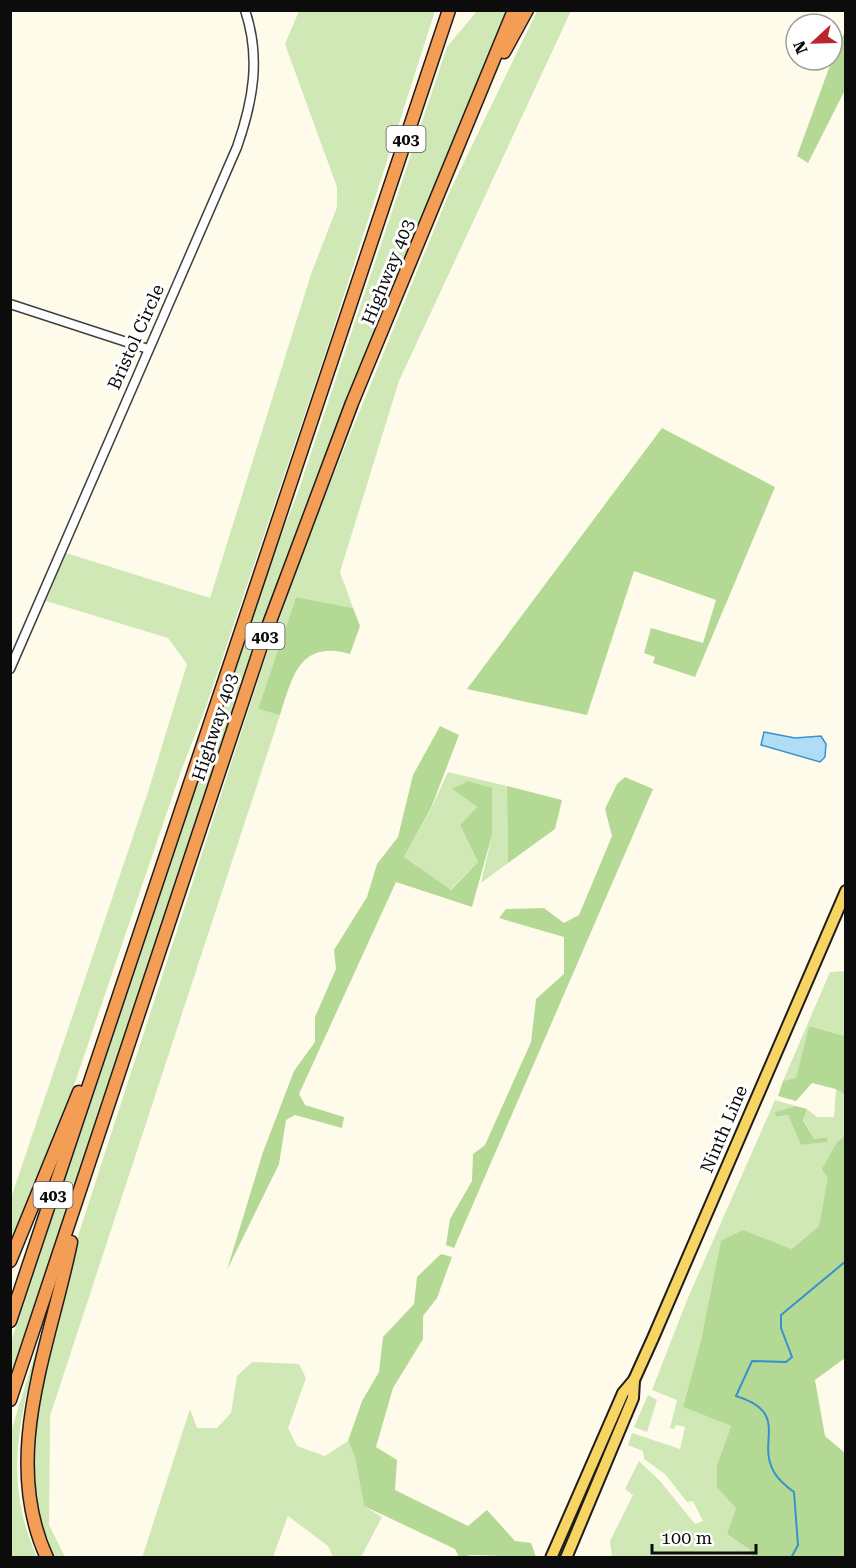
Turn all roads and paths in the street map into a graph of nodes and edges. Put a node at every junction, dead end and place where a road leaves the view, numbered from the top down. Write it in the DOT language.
graph roads {
  1 [pos="245,10"];
  2 [pos="514,10"];
  3 [pos="527,10"];
  4 [pos="448,11"];
  5 [pos="484,87"];
  6 [pos="10,304"];
  7 [pos="148,349"];
  8 [pos="10,669"];
  9 [pos="845,890"];
  10 [pos="94,1068"];
  11 [pos="80,1193"];
  12 [pos="10,1261"];
  13 [pos="10,1321"];
  14 [pos="634,1380"];
  15 [pos="10,1400"];
  16 [pos="47,1557"];
  17 [pos="551,1557"];
  18 [pos="566,1557"];
  1 -- 7 [label="street, Bristol Circle"];
  2 -- 5 [label="highway, Highway 403 / 403"];
  3 -- 5 [label="highway"];
  4 -- 10 [label="highway, Highway 403 / 403"];
  5 -- 11 [label="highway, Highway 403 / 403"];
  6 -- 7 [label="street"];
  7 -- 8 [label="street, Bristol Circle"];
  9 -- 14 [label="main road, Ninth Line"];
  10 -- 12 [label="highway"];
  10 -- 13 [label="highway, Highway 403 / 403"];
  11 -- 15 [label="highway, Highway 403 / 403"];
  11 -- 16 [label="highway"];
  14 -- 17 [label="main road, Ninth Line"];
  14 -- 18 [label="main road, Ninth Line"];
}
